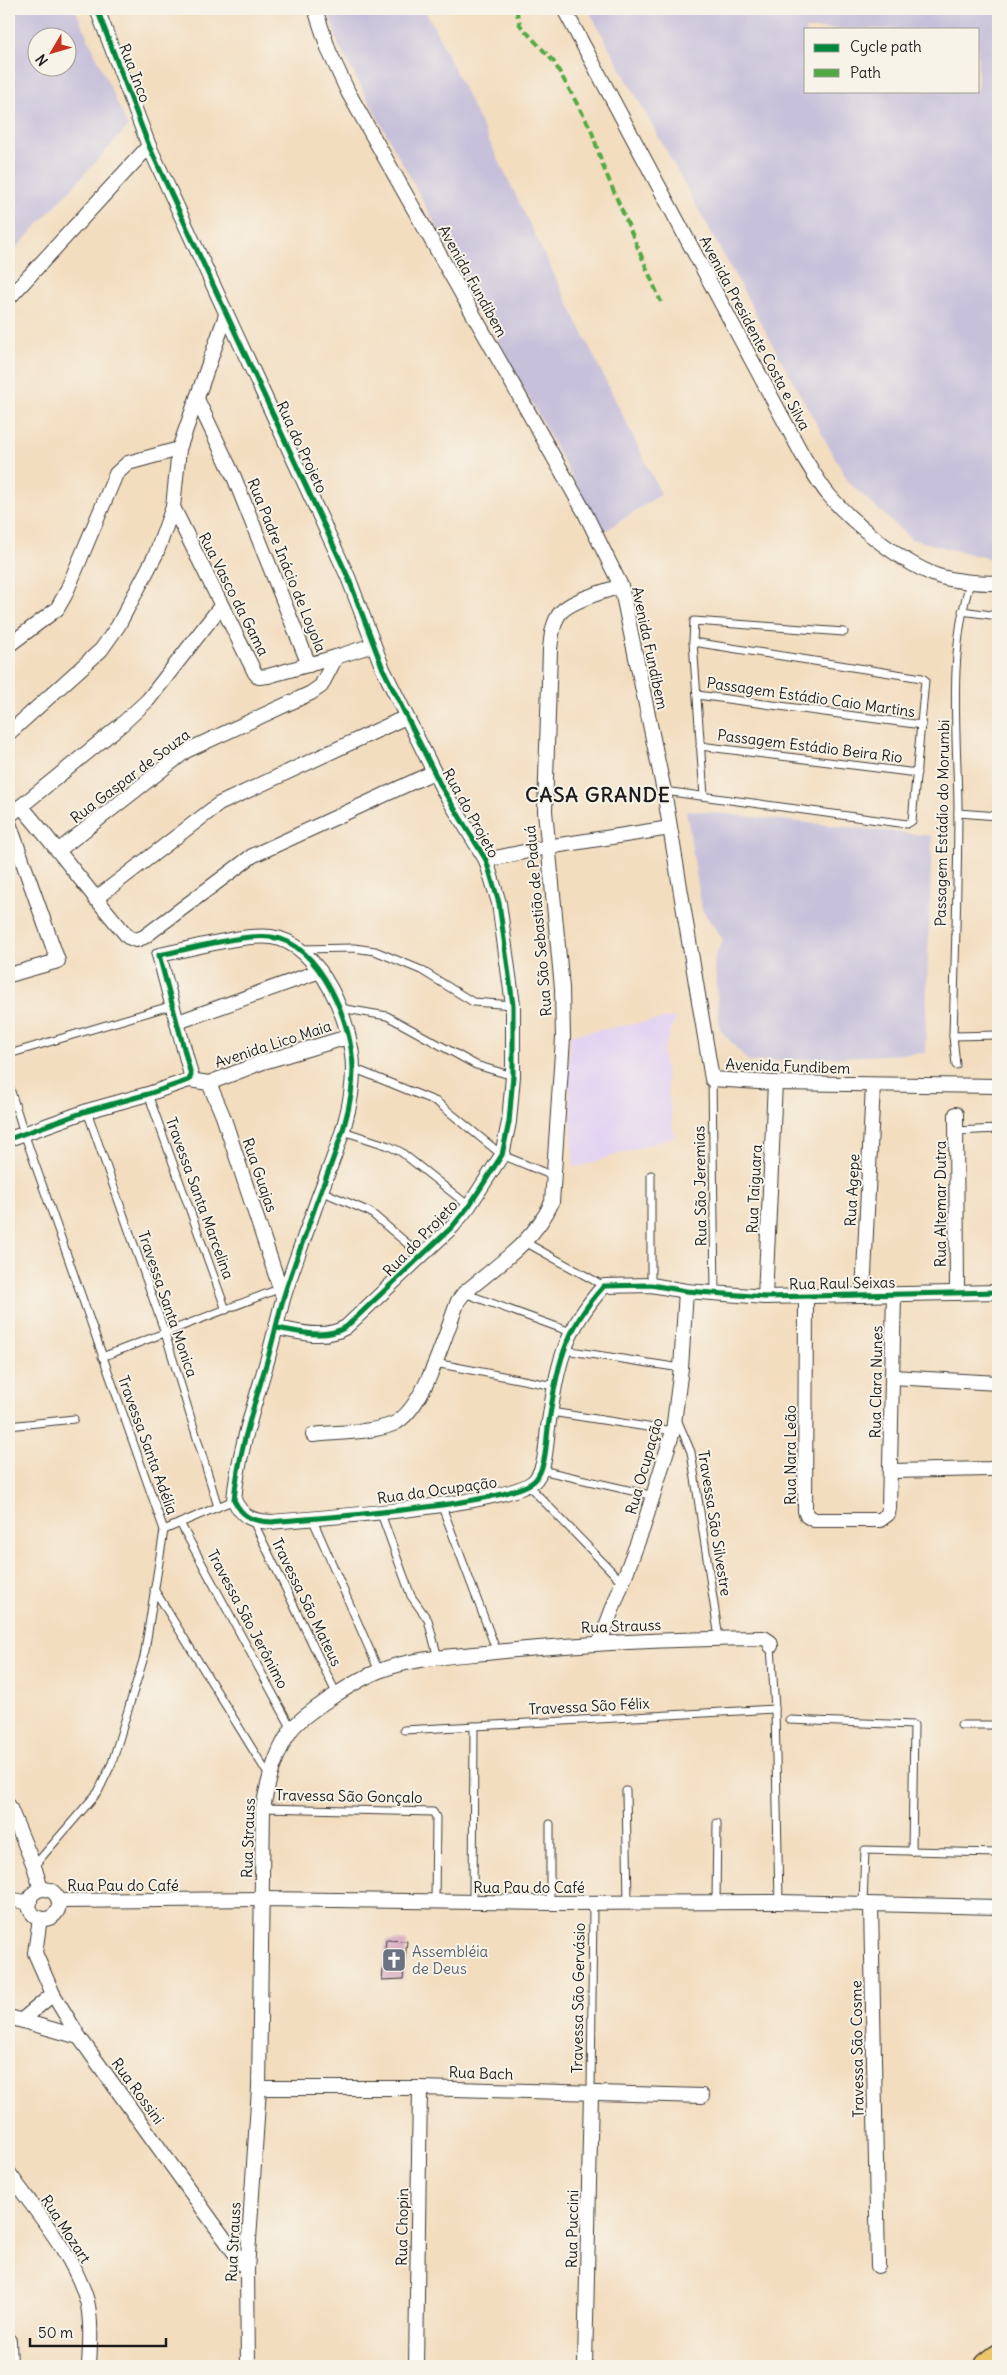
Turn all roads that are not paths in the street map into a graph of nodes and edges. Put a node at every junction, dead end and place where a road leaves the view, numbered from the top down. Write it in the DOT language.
graph roads {
  1 [pos="97,9"];
  2 [pos="314,9"];
  3 [pos="564,9"];
  4 [pos="149,146"];
  5 [pos="9,298"];
  6 [pos="226,315"];
  7 [pos="197,399"];
  8 [pos="179,449"];
  9 [pos="173,507"];
  10 [pos="970,583"];
  11 [pos="998,583"];
  12 [pos="621,586"];
  13 [pos="220,606"];
  14 [pos="962,611"];
  15 [pos="998,616"];
  16 [pos="844,632"];
  17 [pos="693,642"];
  18 [pos="9,645"];
  19 [pos="373,645"];
  20 [pos="336,657"];
  21 [pos="310,665"];
  22 [pos="697,695"];
  23 [pos="406,717"];
  24 [pos="922,725"];
  25 [pos="9,734"];
  26 [pos="700,746"];
  27 [pos="434,772"];
  28 [pos="917,773"];
  29 [pos="664,791"];
  30 [pos="704,796"];
  31 [pos="21,806"];
  32 [pos="958,813"];
  33 [pos="9,816"];
  34 [pos="998,816"];
  35 [pos="9,823"];
  36 [pos="670,828"];
  37 [pos="547,847"];
  38 [pos="59,850"];
  39 [pos="486,860"];
  40 [pos="95,899"];
  41 [pos="300,949"];
  42 [pos="320,971"];
  43 [pos="9,975"];
  44 [pos="174,1005"];
  45 [pos="513,1005"];
  46 [pos="340,1008"];
  47 [pos="178,1022"];
  48 [pos="998,1035"];
  49 [pos="953,1036"];
  50 [pos="348,1037"];
  51 [pos="9,1054"];
  52 [pos="956,1065"];
  53 [pos="353,1068"];
  54 [pos="514,1076"];
  55 [pos="712,1079"];
  56 [pos="189,1080"];
  57 [pos="210,1083"];
  58 [pos="775,1083"];
  59 [pos="9,1085"];
  60 [pos="873,1085"];
  61 [pos="998,1086"];
  62 [pos="148,1094"];
  63 [pos="87,1111"];
  64 [pos="956,1114"];
  65 [pos="998,1129"];
  66 [pos="343,1131"];
  67 [pos="956,1131"];
  68 [pos="24,1134"];
  69 [pos="9,1139"];
  70 [pos="502,1155"];
  71 [pos="651,1175"];
  72 [pos="553,1176"];
  73 [pos="321,1190"];
  74 [pos="469,1206"];
  75 [pos="525,1242"];
  76 [pos="423,1257"];
  77 [pos="652,1285"];
  78 [pos="604,1286"];
  79 [pos="686,1291"];
  80 [pos="283,1292"];
  81 [pos="998,1292"];
  82 [pos="464,1293"];
  83 [pos="715,1293"];
  84 [pos="957,1293"];
  85 [pos="894,1294"];
  86 [pos="863,1295"];
  87 [pos="806,1296"];
  88 [pos="765,1297"];
  89 [pos="226,1310"];
  90 [pos="277,1328"];
  91 [pos="570,1332"];
  92 [pos="165,1333"];
  93 [pos="563,1350"];
  94 [pos="102,1357"];
  95 [pos="435,1363"];
  96 [pos="681,1368"];
  97 [pos="892,1377"];
  98 [pos="998,1383"];
  99 [pos="554,1386"];
  100 [pos="550,1412"];
  101 [pos="676,1414"];
  102 [pos="74,1419"];
  103 [pos="9,1426"];
  104 [pos="673,1432"];
  105 [pos="313,1435"];
  106 [pos="998,1467"];
  107 [pos="541,1470"];
  108 [pos="890,1471"];
  109 [pos="529,1486"];
  110 [pos="654,1496"];
  111 [pos="234,1500"];
  112 [pos="441,1504"];
  113 [pos="218,1506"];
  114 [pos="380,1511"];
  115 [pos="312,1518"];
  116 [pos="252,1521"];
  117 [pos="180,1523"];
  118 [pos="164,1530"];
  119 [pos="622,1582"];
  120 [pos="154,1589"];
  121 [pos="719,1638"];
  122 [pos="600,1642"];
  123 [pos="771,1646"];
  124 [pos="497,1652"];
  125 [pos="438,1658"];
  126 [pos="379,1671"];
  127 [pos="337,1695"];
  128 [pos="775,1708"];
  129 [pos="789,1720"];
  130 [pos="961,1725"];
  131 [pos="474,1726"];
  132 [pos="998,1726"];
  133 [pos="292,1729"];
  134 [pos="404,1730"];
  135 [pos="268,1776"];
  136 [pos="626,1792"];
  137 [pos="9,1806"];
  138 [pos="263,1808"];
  139 [pos="717,1823"];
  140 [pos="550,1824"];
  141 [pos="912,1851"];
  142 [pos="998,1853"];
  143 [pos="34,1866"];
  144 [pos="41,1889"];
  145 [pos="9,1899"];
  146 [pos="262,1899"];
  147 [pos="59,1901"];
  148 [pos="435,1902"];
  149 [pos="716,1902"];
  150 [pos="779,1902"];
  151 [pos="30,1903"];
  152 [pos="473,1903"];
  153 [pos="628,1903"];
  154 [pos="550,1904"];
  155 [pos="593,1904"];
  156 [pos="867,1904"];
  157 [pos="998,1907"];
  158 [pos="40,1918"];
  159 [pos="53,1994"];
  160 [pos="15,2019"];
  161 [pos="79,2036"];
  162 [pos="259,2088"];
  163 [pos="420,2088"];
  164 [pos="591,2093"];
  165 [pos="702,2096"];
  166 [pos="9,2174"];
  167 [pos="878,2266"];
  168 [pos="247,2270"];
  169 [pos="9,2341"];
  170 [pos="998,2358"];
  171 [pos="10,2366"];
  172 [pos="89,2366"];
  173 [pos="248,2366"];
  174 [pos="416,2366"];
  175 [pos="586,2366"];
  176 [pos="988,2366"];
  1 -- 4 [label="street, Rua Inco"];
  2 -- 12 [label="street, Avenida Fundibem"];
  3 -- 10 [label="street, Avenida Presidente Costa e Silva"];
  4 -- 5 [label="street"];
  4 -- 6 [label="street, Rua do Projeto"];
  6 -- 7 [label="street"];
  6 -- 19 [label="street, Rua do Projeto"];
  7 -- 8 [label="street"];
  7 -- 21 [label="street, Rua Padre Inácio de Loyola"];
  8 -- 9 [label="street"];
  8 -- 18 [label="street"];
  9 -- 13 [label="street, Rua Vasco da Gama"];
  9 -- 25 [label="street"];
  10 -- 11 [label="street, Avenida Presidente Costa e Silva"];
  10 -- 14 [label="lane, Passagem Estádio do Morumbi"];
  12 -- 29 [label="street, Avenida Fundibem"];
  12 -- 37 [label="street, Rua São Sebastião de Paduá"];
  13 -- 21 [label="street, Rua Vasco da Gama"];
  13 -- 31 [label="street"];
  14 -- 15 [label="lane"];
  14 -- 32 [label="lane, Passagem Estádio do Morumbi"];
  16 -- 17 [label="lane"];
  17 -- 22 [label="lane"];
  17 -- 24 [label="lane"];
  19 -- 20 [label="street"];
  19 -- 23 [label="street, Rua do Projeto"];
  20 -- 21 [label="street, Rua Vasco da Gama"];
  20 -- 38 [label="street, Rua Gaspar de Souza"];
  22 -- 24 [label="lane, Passagem Estádio Caio Martins"];
  22 -- 26 [label="lane"];
  23 -- 27 [label="street, Rua do Projeto"];
  23 -- 40 [label="street"];
  24 -- 28 [label="lane"];
  26 -- 28 [label="lane, Passagem Estádio Beira Rio"];
  26 -- 30 [label="lane"];
  27 -- 39 [label="street, Rua do Projeto"];
  27 -- 40 [label="street"];
  28 -- 30 [label="lane"];
  29 -- 30 [label="lane"];
  29 -- 36 [label="street, Avenida Fundibem"];
  31 -- 33 [label="street"];
  31 -- 38 [label="street"];
  32 -- 34 [label="lane"];
  32 -- 49 [label="lane, Passagem Estádio do Morumbi"];
  35 -- 43 [label="street"];
  36 -- 37 [label="street"];
  36 -- 55 [label="street, Avenida Fundibem"];
  37 -- 39 [label="street"];
  37 -- 72 [label="street, Rua São Sebastião de Paduá"];
  38 -- 40 [label="street"];
  39 -- 45 [label="street, Rua do Projeto"];
  41 -- 42 [label="street"];
  41 -- 44 [label="street"];
  41 -- 45 [label="lane"];
  42 -- 46 [label="street"];
  42 -- 47 [label="street"];
  44 -- 47 [label="street"];
  44 -- 51 [label="lane"];
  45 -- 54 [label="street, Rua do Projeto"];
  46 -- 50 [label="street"];
  46 -- 54 [label="lane"];
  47 -- 56 [label="street"];
  48 -- 49 [label="lane"];
  49 -- 52 [label="lane, Passagem Estádio do Morumbi"];
  50 -- 53 [label="street"];
  50 -- 57 [label="street, Avenida Lico Maia"];
  53 -- 66 [label="street"];
  53 -- 70 [label="lane"];
  54 -- 70 [label="street, Rua do Projeto"];
  55 -- 58 [label="street, Avenida Fundibem"];
  55 -- 83 [label="lane, Rua São Jeremias"];
  56 -- 57 [label="street"];
  56 -- 62 [label="street"];
  57 -- 80 [label="street, Rua Guajas"];
  58 -- 60 [label="street, Avenida Fundibem"];
  58 -- 88 [label="street, Rua Taiguara"];
  59 -- 68 [label="lane, Travessa Santa Adélia"];
  60 -- 61 [label="street, Avenida Fundibem"];
  60 -- 86 [label="street, Rua Agepe"];
  62 -- 63 [label="street"];
  62 -- 89 [label="lane, Travessa Santa Marcelina"];
  63 -- 68 [label="street"];
  63 -- 92 [label="lane, Travessa Santa Monica"];
  64 -- 67 [label="street, Rua Altemar Dutra"];
  65 -- 67 [label="lane"];
  66 -- 73 [label="street"];
  66 -- 74 [label="lane"];
  67 -- 84 [label="street, Rua Altemar Dutra"];
  68 -- 69 [label="street"];
  68 -- 94 [label="lane, Travessa Santa Adélia"];
  70 -- 72 [label="lane"];
  70 -- 74 [label="street, Rua do Projeto"];
  71 -- 77 [label="lane"];
  72 -- 75 [label="street, Rua São Sebastião de Paduá"];
  73 -- 76 [label="lane"];
  73 -- 80 [label="street"];
  74 -- 76 [label="street, Rua do Projeto"];
  75 -- 78 [label="lane"];
  75 -- 82 [label="street, Rua São Sebastião de Paduá"];
  76 -- 90 [label="street, Rua do Projeto"];
  77 -- 78 [label="street"];
  77 -- 79 [label="street"];
  78 -- 91 [label="street"];
  79 -- 83 [label="street, Rua Raul Seixas"];
  79 -- 96 [label="street, Rua Ocupação"];
  80 -- 89 [label="lane"];
  80 -- 90 [label="street"];
  81 -- 84 [label="street, Rua Raul Seixas"];
  82 -- 91 [label="lane"];
  82 -- 95 [label="street"];
  83 -- 88 [label="street, Rua Raul Seixas"];
  84 -- 85 [label="street, Rua Raul Seixas"];
  85 -- 86 [label="street, Rua Raul Seixas"];
  85 -- 97 [label="street, Rua Clara Nunes"];
  86 -- 87 [label="street, Rua Raul Seixas"];
  87 -- 88 [label="street, Rua Raul Seixas"];
  87 -- 108 [label="street, Rua Nara Leão"];
  89 -- 92 [label="lane"];
  90 -- 111 [label="street"];
  91 -- 93 [label="street"];
  92 -- 94 [label="lane"];
  92 -- 113 [label="lane, Travessa Santa Monica"];
  93 -- 96 [label="lane"];
  93 -- 99 [label="street"];
  94 -- 118 [label="lane, Travessa Santa Adélia"];
  95 -- 99 [label="lane"];
  95 -- 105 [label="street"];
  96 -- 101 [label="street, Rua Ocupação"];
  97 -- 98 [label="street"];
  97 -- 108 [label="street, Rua Clara Nunes"];
  99 -- 100 [label="street"];
  100 -- 104 [label="lane"];
  100 -- 107 [label="street"];
  101 -- 104 [label="street, Rua Ocupação"];
  101 -- 121 [label="lane, Travessa São Silvestre"];
  102 -- 103 [label="lane"];
  104 -- 110 [label="street, Rua Ocupação"];
  106 -- 108 [label="street"];
  107 -- 109 [label="street"];
  107 -- 110 [label="lane"];
  109 -- 112 [label="street, Rua da Ocupação"];
  109 -- 119 [label="lane"];
  110 -- 119 [label="street, Rua Ocupação"];
  111 -- 113 [label="lane"];
  111 -- 116 [label="street"];
  112 -- 114 [label="street, Rua da Ocupação"];
  112 -- 124 [label="lane"];
  113 -- 117 [label="lane"];
  114 -- 115 [label="street, Rua da Ocupação"];
  114 -- 125 [label="lane"];
  115 -- 116 [label="street, Rua da Ocupação"];
  115 -- 126 [label="lane"];
  116 -- 127 [label="lane, Travessa São Mateus"];
  117 -- 118 [label="lane"];
  117 -- 133 [label="lane, Travessa São Jerônimo"];
  118 -- 120 [label="lane, Travessa Santa Adélia"];
  119 -- 122 [label="street, Rua Ocupação"];
  120 -- 135 [label="lane"];
  120 -- 143 [label="lane, Travessa Santa Adélia"];
  121 -- 122 [label="street, Rua Strauss"];
  121 -- 123 [label="street, Rua Strauss"];
  122 -- 124 [label="street, Rua Strauss"];
  123 -- 128 [label="lane"];
  124 -- 125 [label="street, Rua Strauss"];
  125 -- 126 [label="street, Rua Strauss"];
  126 -- 127 [label="street, Rua Strauss"];
  127 -- 133 [label="street, Rua Strauss"];
  128 -- 131 [label="lane, Travessa São Félix"];
  128 -- 150 [label="lane"];
  129 -- 141 [label="lane"];
  130 -- 132 [label="lane"];
  131 -- 134 [label="lane, Travessa São Félix"];
  131 -- 152 [label="lane"];
  133 -- 135 [label="street, Rua Strauss"];
  135 -- 138 [label="street, Rua Strauss"];
  136 -- 153 [label="lane"];
  137 -- 143 [label="street"];
  138 -- 146 [label="street, Rua Strauss"];
  138 -- 148 [label="lane, Travessa São Gonçalo"];
  139 -- 149 [label="lane"];
  140 -- 154 [label="lane"];
  141 -- 142 [label="lane"];
  141 -- 156 [label="lane"];
  143 -- 144 [label="street"];
  144 -- 147 [label="street"];
  144 -- 151 [label="street"];
  145 -- 151 [label="street"];
  146 -- 147 [label="street, Rua Pau do Café"];
  146 -- 148 [label="street, Rua Pau do Café"];
  146 -- 162 [label="street, Rua Strauss"];
  147 -- 158 [label="street"];
  148 -- 152 [label="street, Rua Pau do Café"];
  149 -- 150 [label="street, Rua Pau do Café"];
  149 -- 153 [label="street, Rua Pau do Café"];
  150 -- 156 [label="street, Rua Pau do Café"];
  151 -- 158 [label="street"];
  152 -- 154 [label="street, Rua Pau do Café"];
  153 -- 155 [label="street, Rua Pau do Café"];
  154 -- 155 [label="street, Rua Pau do Café"];
  155 -- 164 [label="lane, Travessa São Gervásio"];
  156 -- 157 [label="street, Rua Pau do Café"];
  156 -- 167 [label="street, Travessa São Cosme"];
  158 -- 159 [label="street, Rua Rossini"];
  159 -- 160 [label="street"];
  159 -- 161 [label="street, Rua Rossini"];
  160 -- 161 [label="street"];
  161 -- 168 [label="street, Rua Rossini"];
  162 -- 163 [label="street, Rua Bach"];
  162 -- 168 [label="street, Rua Strauss"];
  163 -- 164 [label="street, Rua Bach"];
  163 -- 174 [label="street, Rua Chopin"];
  164 -- 165 [label="street, Rua Bach"];
  164 -- 175 [label="street, Rua Puccini"];
  166 -- 172 [label="street, Rua Mozart"];
  168 -- 173 [label="street, Rua Strauss"];
  169 -- 171 [label="street"];
  170 -- 176 [label="highway"];
}
